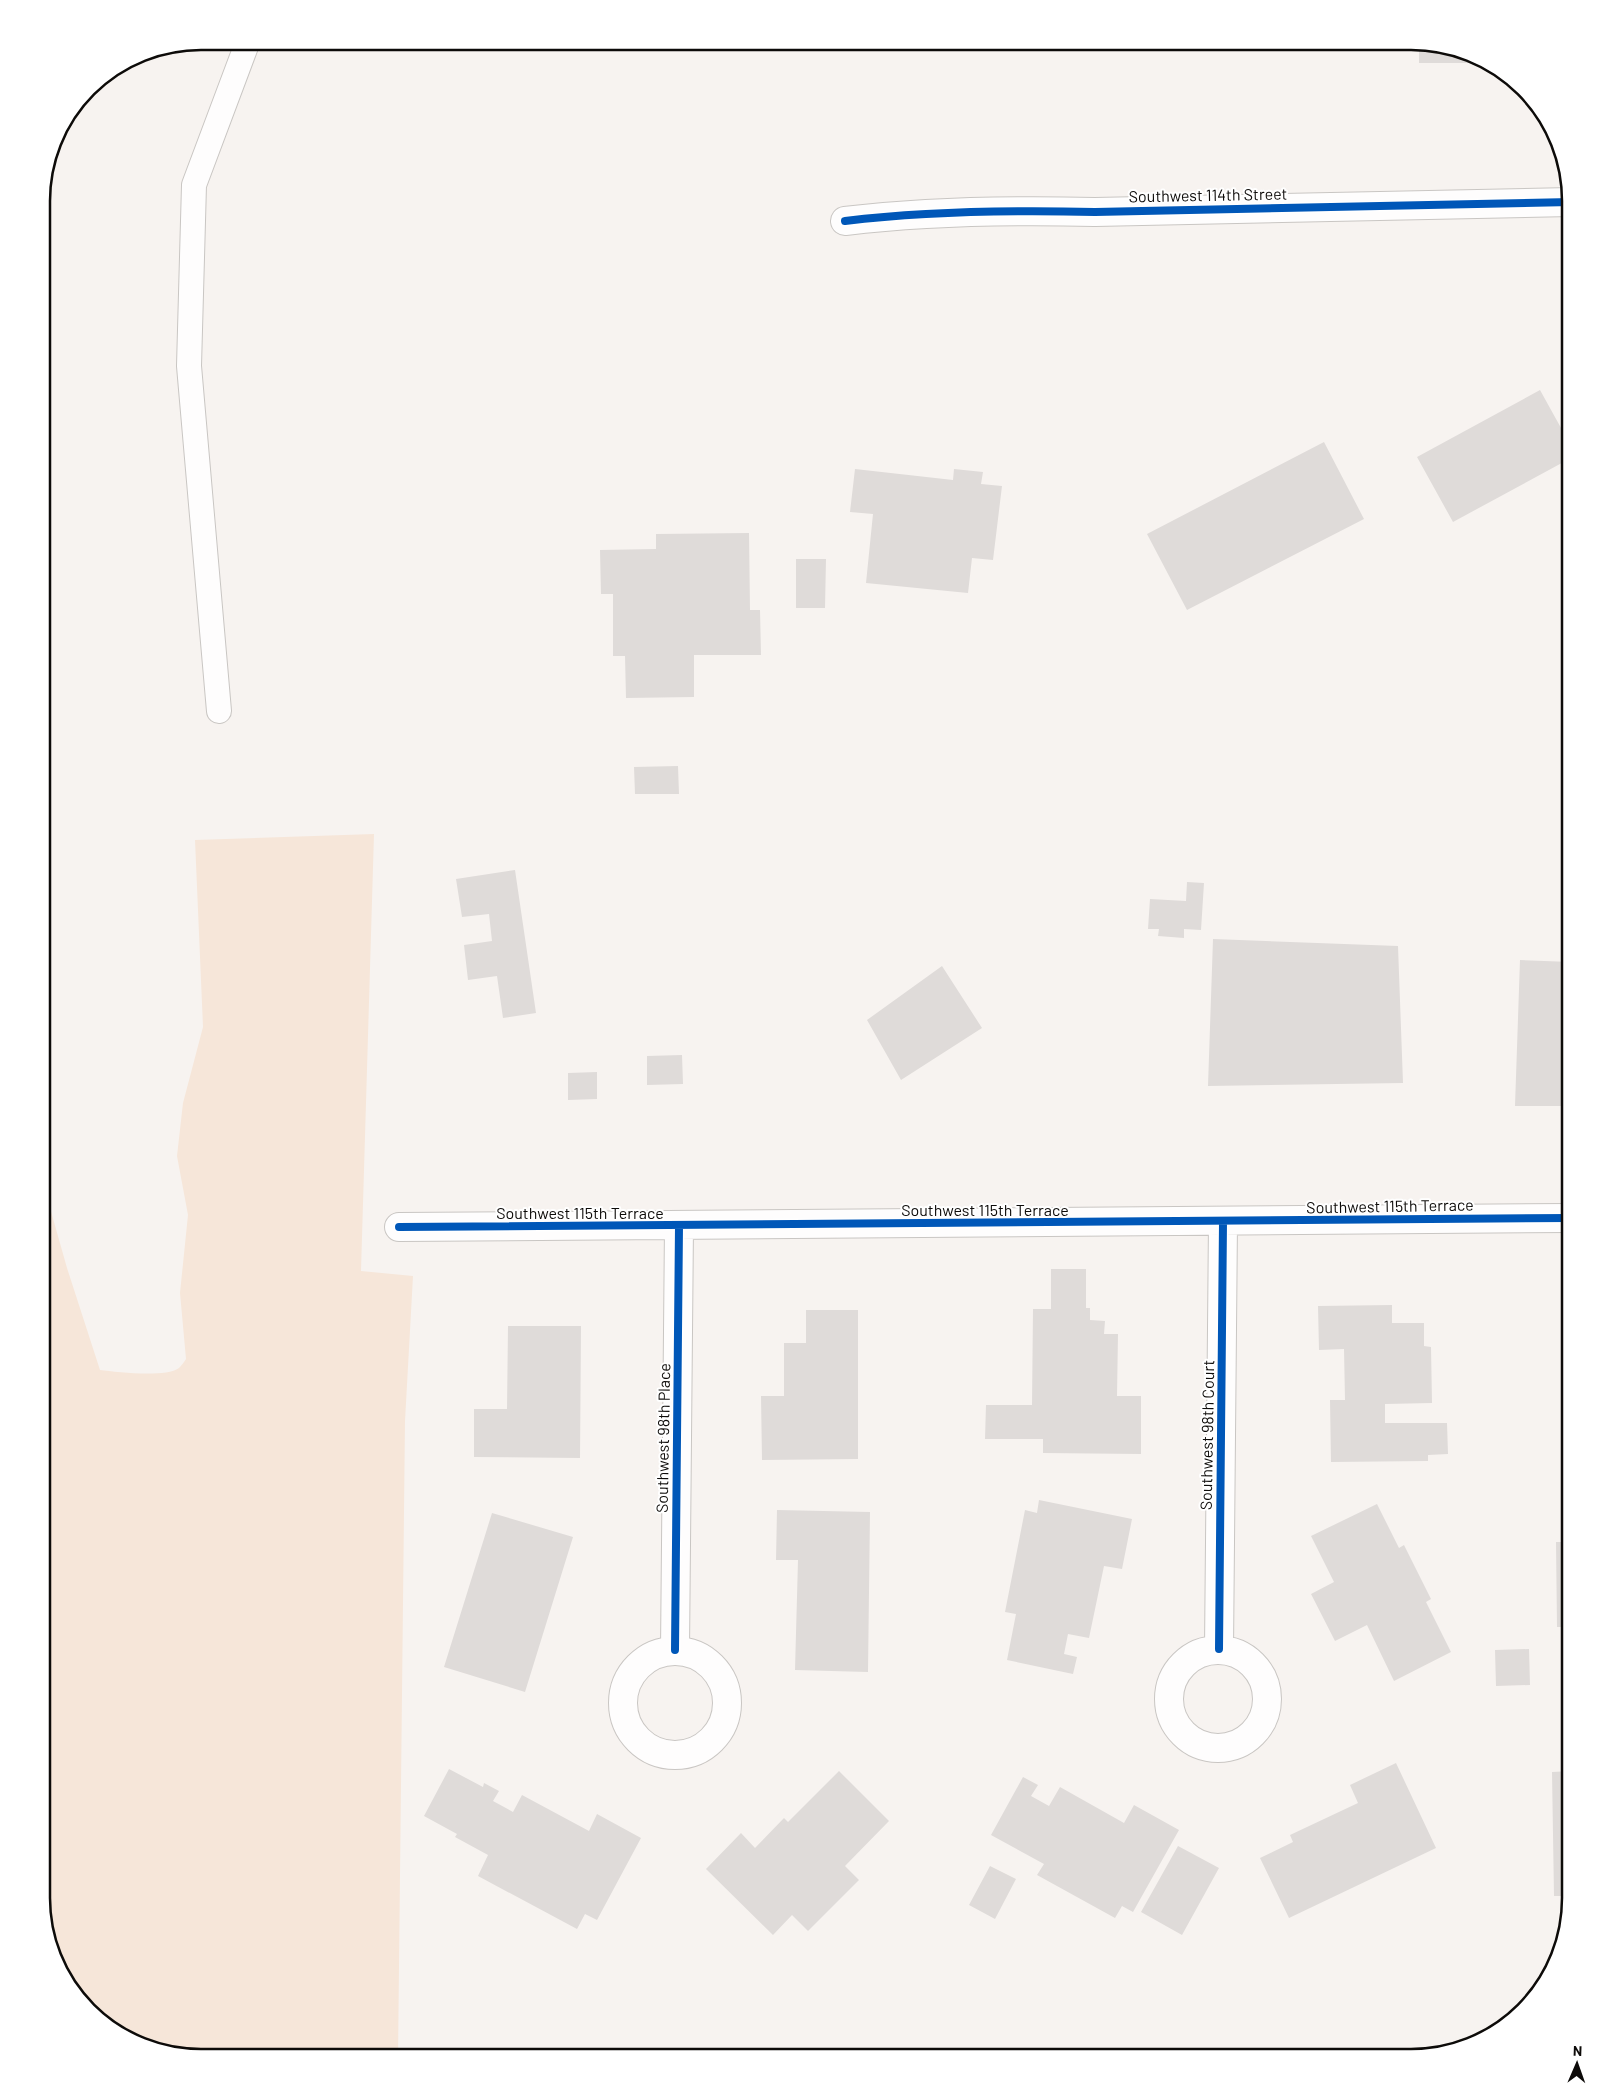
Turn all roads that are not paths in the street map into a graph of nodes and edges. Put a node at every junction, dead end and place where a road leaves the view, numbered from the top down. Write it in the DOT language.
graph roads {
  1 [pos="245,50"];
  2 [pos="1562,202"];
  3 [pos="846,221"];
  4 [pos="219,711"];
  5 [pos="1562,1218"];
  6 [pos="1223,1222"];
  7 [pos="679,1226"];
  8 [pos="399,1228"];
  9 [pos="1219,1649"];
  10 [pos="675,1650"];
  1 -- 4 [label="lane"];
  2 -- 3 [label="street, Southwest 114th Street"];
  5 -- 6 [label="street, Southwest 115th Terrace"];
  6 -- 7 [label="street, Southwest 115th Terrace"];
  6 -- 9 [label="street, Southwest 98th Court"];
  7 -- 8 [label="street, Southwest 115th Terrace"];
  7 -- 10 [label="street, Southwest 98th Place"];
}
